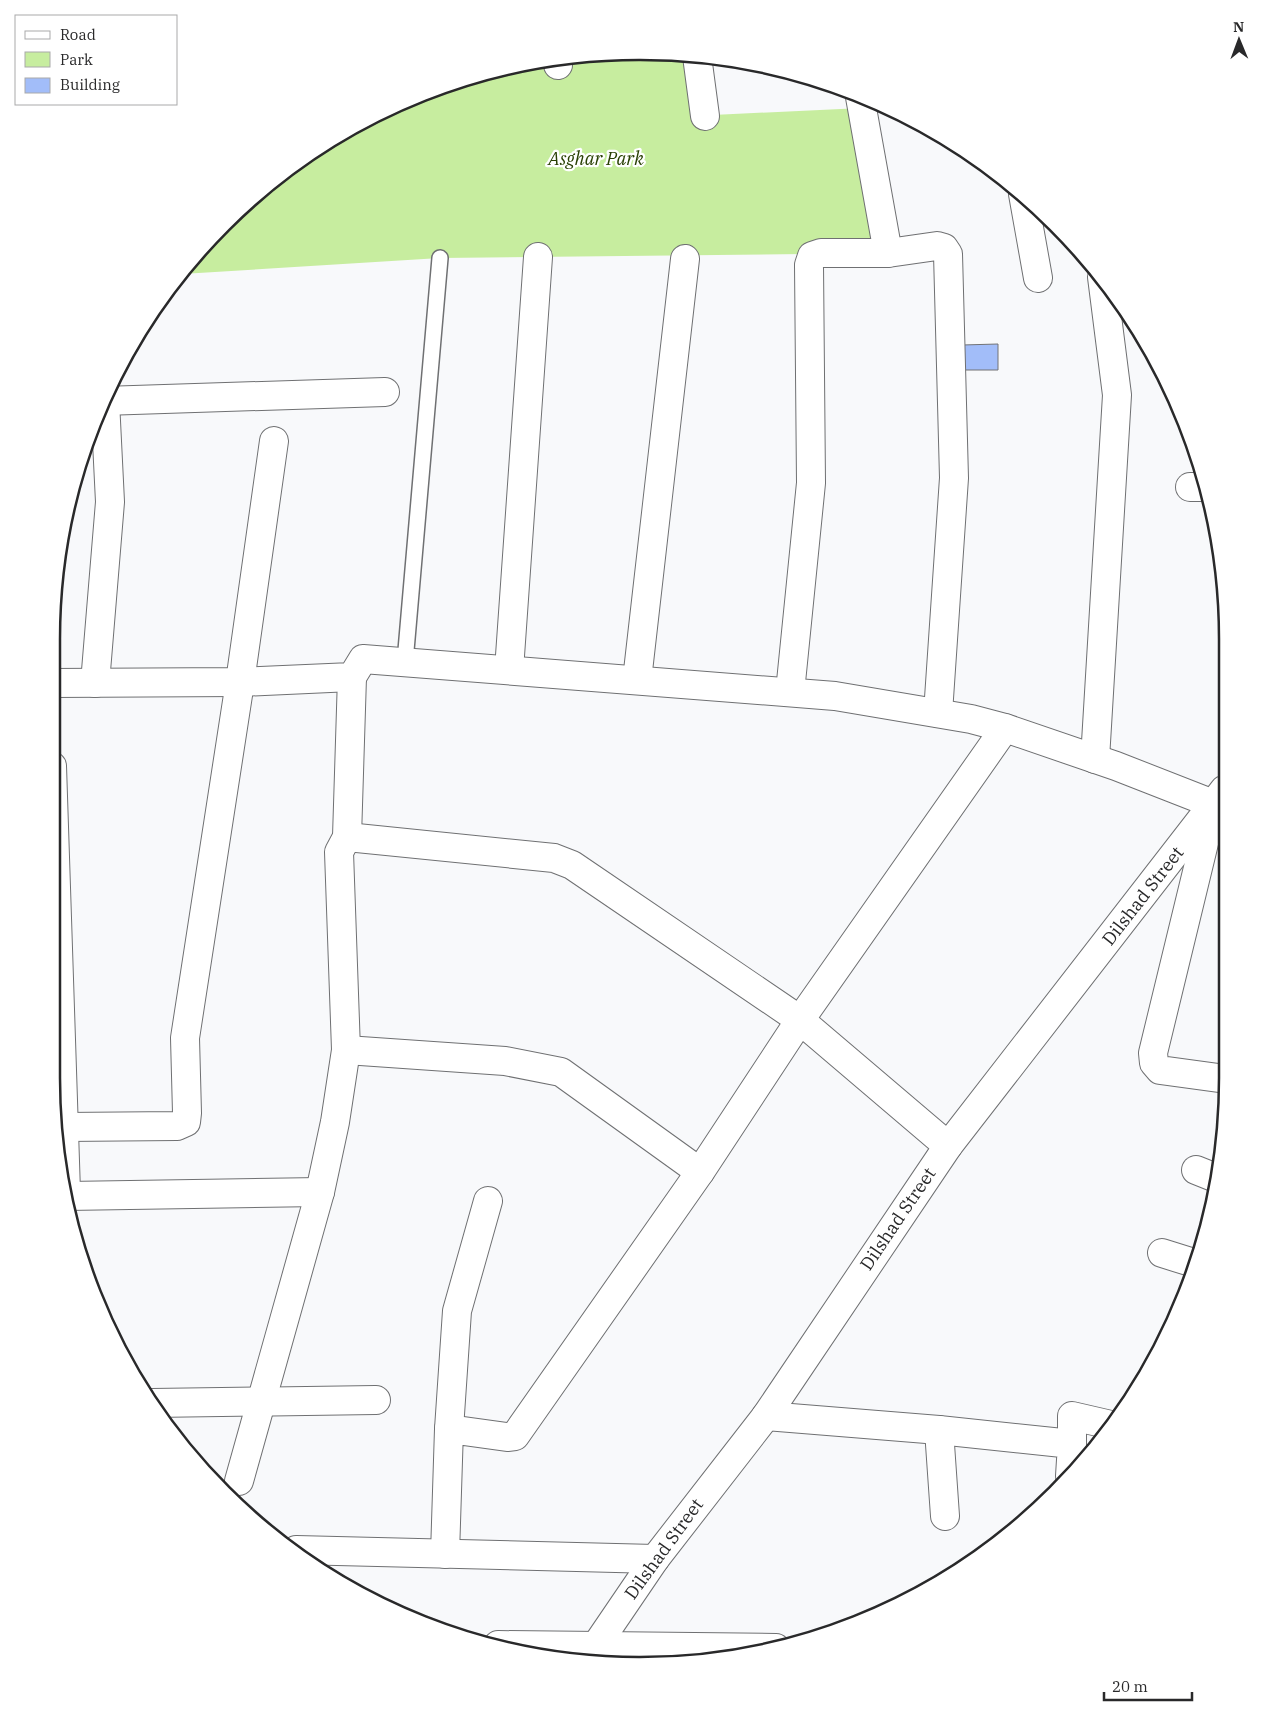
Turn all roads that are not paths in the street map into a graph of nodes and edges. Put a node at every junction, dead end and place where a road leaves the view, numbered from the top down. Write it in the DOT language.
graph roads {
  1 [pos="699,63"];
  2 [pos="861,104"];
  3 [pos="706,116"];
  4 [pos="1025,207"];
  5 [pos="888,253"];
  6 [pos="538,257"];
  7 [pos="440,258"];
  8 [pos="685,259"];
  9 [pos="1038,278"];
  10 [pos="1104,294"];
  11 [pos="385,392"];
  12 [pos="112,401"];
  13 [pos="105,416"];
  14 [pos="274,441"];
  15 [pos="405,662"];
  16 [pos="509,670"];
  17 [pos="352,677"];
  18 [pos="637,680"];
  19 [pos="240,682"];
  20 [pos="60,683"];
  21 [pos="95,683"];
  22 [pos="790,692"];
  23 [pos="938,713"];
  24 [pos="1005,728"];
  25 [pos="1095,759"];
  26 [pos="1218,798"];
  27 [pos="347,837"];
  28 [pos="60,1007"];
  29 [pos="800,1020"];
  30 [pos="346,1050"];
  31 [pos="1219,1078"];
  32 [pos="64,1127"];
  33 [pos="948,1146"];
  34 [pos="65,1150"];
  35 [pos="700,1172"];
  36 [pos="320,1192"];
  37 [pos="72,1196"];
  38 [pos="488,1201"];
  39 [pos="1162,1253"];
  40 [pos="1189,1261"];
  41 [pos="376,1400"];
  42 [pos="263,1401"];
  43 [pos="161,1403"];
  44 [pos="766,1416"];
  45 [pos="1104,1423"];
  46 [pos="449,1429"];
  47 [pos="939,1430"];
  48 [pos="1072,1444"];
  49 [pos="1071,1464"];
  50 [pos="240,1481"];
  51 [pos="945,1516"];
  52 [pos="306,1550"];
  53 [pos="445,1554"];
  54 [pos="655,1559"];
  55 [pos="733,1649"];
  56 [pos="552,1650"];
  57 [pos="591,1653"];
  1 -- 3 [label="street"];
  2 -- 5 [label="street"];
  4 -- 9 [label="street"];
  5 -- 22 [label="street"];
  5 -- 23 [label="street"];
  6 -- 16 [label="street"];
  7 -- 15 [label="lane"];
  8 -- 18 [label="street"];
  10 -- 25 [label="street"];
  11 -- 12 [label="street"];
  13 -- 21 [label="street"];
  14 -- 19 [label="street"];
  15 -- 16 [label="street"];
  15 -- 17 [label="street"];
  16 -- 18 [label="street"];
  17 -- 19 [label="street"];
  17 -- 27 [label="street"];
  18 -- 22 [label="street"];
  19 -- 21 [label="street"];
  19 -- 32 [label="street"];
  20 -- 21 [label="street"];
  22 -- 23 [label="street"];
  23 -- 24 [label="street"];
  24 -- 25 [label="street"];
  24 -- 29 [label="street"];
  25 -- 26 [label="street"];
  26 -- 31 [label="street"];
  26 -- 33 [label="street, Dilshad Street"];
  27 -- 29 [label="street"];
  27 -- 30 [label="street"];
  28 -- 32 [label="street"];
  29 -- 33 [label="street"];
  29 -- 35 [label="street"];
  30 -- 35 [label="street"];
  30 -- 36 [label="street"];
  32 -- 34 [label="street"];
  33 -- 44 [label="street, Dilshad Street"];
  35 -- 46 [label="street"];
  36 -- 37 [label="street"];
  36 -- 42 [label="street"];
  38 -- 46 [label="street"];
  39 -- 40 [label="street"];
  41 -- 42 [label="street"];
  42 -- 43 [label="street"];
  42 -- 50 [label="street"];
  44 -- 47 [label="street"];
  44 -- 54 [label="street, Dilshad Street"];
  45 -- 48 [label="street"];
  46 -- 53 [label="street"];
  47 -- 48 [label="street"];
  47 -- 51 [label="street"];
  48 -- 49 [label="street"];
  52 -- 53 [label="street"];
  53 -- 54 [label="street"];
  54 -- 57 [label="street, Dilshad Street"];
  55 -- 57 [label="street"];
  56 -- 57 [label="street"];
}
